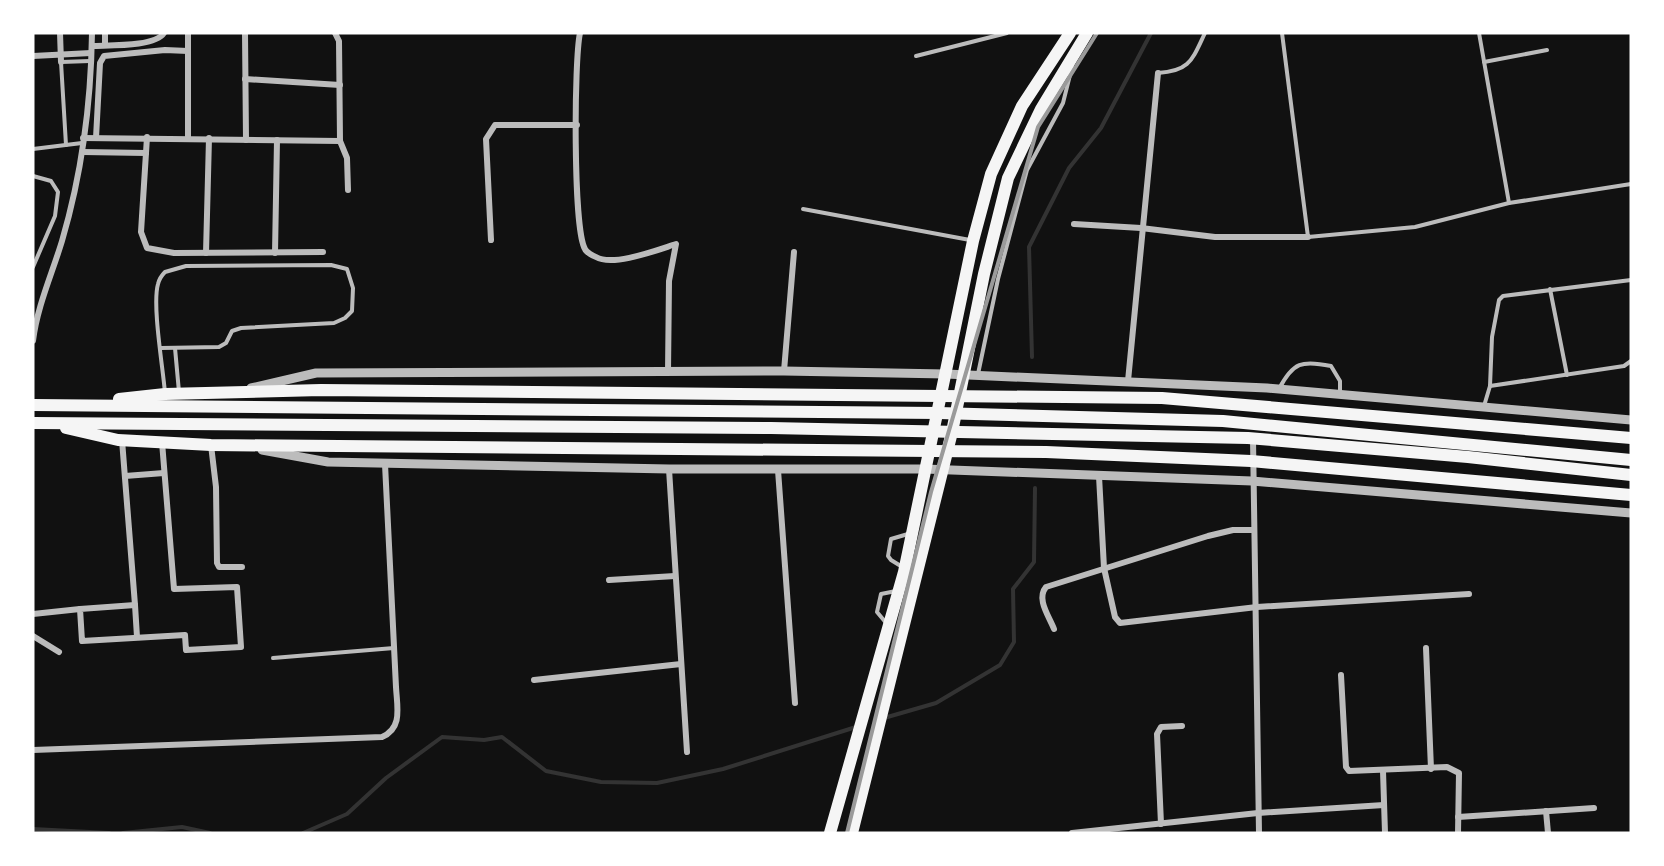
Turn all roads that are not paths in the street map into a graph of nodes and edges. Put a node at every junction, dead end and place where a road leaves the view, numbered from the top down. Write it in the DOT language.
graph roads {
  1 [pos="60,33"];
  2 [pos="92,33"];
  3 [pos="105,33"];
  4 [pos="164,33"];
  5 [pos="188,33"];
  6 [pos="245,33"];
  7 [pos="335,33"];
  8 [pos="580,33"];
  9 [pos="1007,33"];
  10 [pos="1070,33"];
  11 [pos="1087,33"];
  12 [pos="1205,33"];
  13 [pos="1281,33"];
  14 [pos="1479,33"];
  15 [pos="105,45"];
  16 [pos="91,49"];
  17 [pos="1547,50"];
  18 [pos="188,51"];
  19 [pos="1076,52"];
  20 [pos="61,53"];
  21 [pos="33,56"];
  22 [pos="916,56"];
  23 [pos="90,61"];
  24 [pos="61,62"];
  25 [pos="1484,62"];
  26 [pos="1158,73"];
  27 [pos="245,79"];
  28 [pos="340,84"];
  29 [pos="577,125"];
  30 [pos="147,137"];
  31 [pos="96,138"];
  32 [pos="188,138"];
  33 [pos="209,138"];
  34 [pos="246,140"];
  35 [pos="277,140"];
  36 [pos="83,141"];
  37 [pos="340,141"];
  38 [pos="66,145"];
  39 [pos="33,149"];
  40 [pos="83,152"];
  41 [pos="146,153"];
  42 [pos="33,176"];
  43 [pos="1631,184"];
  44 [pos="348,190"];
  45 [pos="1509,203"];
  46 [pos="803,209"];
  47 [pos="1074,224"];
  48 [pos="1141,228"];
  49 [pos="1308,237"];
  50 [pos="491,240"];
  51 [pos="973,241"];
  52 [pos="323,252"];
  53 [pos="794,252"];
  54 [pos="206,253"];
  55 [pos="274,253"];
  56 [pos="33,267"];
  57 [pos="1631,280"];
  58 [pos="1550,288"];
  59 [pos="33,342"];
  60 [pos="161,348"];
  61 [pos="175,348"];
  62 [pos="1631,361"];
  63 [pos="784,371"];
  64 [pos="668,373"];
  65 [pos="946,374"];
  66 [pos="1567,375"];
  67 [pos="963,376"];
  68 [pos="978,376"];
  69 [pos="1128,381"];
  70 [pos="1490,386"];
  71 [pos="1279,389"];
  72 [pos="230,393"];
  73 [pos="165,394"];
  74 [pos="180,394"];
  75 [pos="1340,394"];
  76 [pos="63,404"];
  77 [pos="33,405"];
  78 [pos="1484,407"];
  79 [pos="939,413"];
  80 [pos="956,414"];
  81 [pos="1631,420"];
  82 [pos="38,423"];
  83 [pos="933,432"];
  84 [pos="952,432"];
  85 [pos="1631,438"];
  86 [pos="1253,439"];
  87 [pos="122,440"];
  88 [pos="162,442"];
  89 [pos="211,445"];
  90 [pos="239,445"];
  91 [pos="1631,460"];
  92 [pos="385,464"];
  93 [pos="669,469"];
  94 [pos="925,469"];
  95 [pos="778,470"];
  96 [pos="942,470"];
  97 [pos="164,473"];
  98 [pos="125,476"];
  99 [pos="1099,476"];
  100 [pos="1631,476"];
  101 [pos="1252,481"];
  102 [pos="1631,495"];
  103 [pos="1631,513"];
  104 [pos="1254,530"];
  105 [pos="911,533"];
  106 [pos="242,567"];
  107 [pos="904,568"];
  108 [pos="1104,568"];
  109 [pos="675,576"];
  110 [pos="609,580"];
  111 [pos="1469,594"];
  112 [pos="135,605"];
  113 [pos="1257,608"];
  114 [pos="80,609"];
  115 [pos="33,614"];
  116 [pos="1054,629"];
  117 [pos="33,636"];
  118 [pos="137,638"];
  119 [pos="394,647"];
  120 [pos="1426,648"];
  121 [pos="59,652"];
  122 [pos="273,658"];
  123 [pos="681,664"];
  124 [pos="1341,675"];
  125 [pos="534,680"];
  126 [pos="795,703"];
  127 [pos="1182,726"];
  128 [pos="33,750"];
  129 [pos="687,752"];
  130 [pos="1431,769"];
  131 [pos="1383,771"];
  132 [pos="1384,805"];
  133 [pos="1594,808"];
  134 [pos="1546,811"];
  135 [pos="1258,813"];
  136 [pos="1458,817"];
  137 [pos="1161,824"];
  138 [pos="830,833"];
  139 [pos="852,833"];
  140 [pos="1072,833"];
  141 [pos="1259,833"];
  142 [pos="1385,833"];
  143 [pos="1458,833"];
  144 [pos="1548,833"];
  1 -- 20 [label="street"];
  2 -- 16 [label="street"];
  3 -- 15 [label="street"];
  4 -- 15 [label="street"];
  5 -- 18 [label="street"];
  6 -- 27 [label="street"];
  7 -- 28 [label="street"];
  8 -- 29 [label="street"];
  9 -- 22 [label="lane"];
  10 -- 51 [label="main road"];
  11 -- 19 [label="main road"];
  12 -- 26 [label="lane"];
  13 -- 49 [label="lane"];
  14 -- 25 [label="lane"];
  15 -- 16 [label="street"];
  16 -- 20 [label="street"];
  16 -- 23 [label="street"];
  17 -- 25 [label="lane"];
  18 -- 31 [label="street"];
  18 -- 32 [label="street"];
  19 -- 67 [label="main road"];
  19 -- 68 [label="lane"];
  20 -- 21 [label="street"];
  20 -- 24 [label="street"];
  23 -- 24 [label="lane"];
  23 -- 36 [label="street"];
  24 -- 38 [label="lane"];
  25 -- 45 [label="lane"];
  26 -- 48 [label="street"];
  27 -- 28 [label="street"];
  27 -- 34 [label="street"];
  28 -- 37 [label="street"];
  29 -- 50 [label="street"];
  29 -- 64 [label="street"];
  30 -- 31 [label="street"];
  30 -- 32 [label="street"];
  30 -- 41 [label="street"];
  31 -- 36 [label="street"];
  32 -- 33 [label="street"];
  33 -- 34 [label="street"];
  33 -- 54 [label="street"];
  34 -- 35 [label="street"];
  35 -- 37 [label="street"];
  35 -- 55 [label="street"];
  36 -- 38 [label="lane"];
  36 -- 40 [label="street"];
  37 -- 44 [label="street"];
  38 -- 39 [label="lane"];
  40 -- 41 [label="street"];
  40 -- 59 [label="street"];
  41 -- 54 [label="street"];
  42 -- 56 [label="lane"];
  43 -- 45 [label="lane"];
  45 -- 49 [label="lane"];
  46 -- 51 [label="lane"];
  47 -- 48 [label="street"];
  48 -- 49 [label="street"];
  48 -- 69 [label="street"];
  51 -- 65 [label="main road"];
  52 -- 55 [label="street"];
  53 -- 63 [label="street"];
  54 -- 55 [label="street"];
  57 -- 58 [label="lane"];
  58 -- 66 [label="lane"];
  58 -- 70 [label="lane"];
  60 -- 61 [label="lane"];
  60 -- 61 [label="lane"];
  60 -- 73 [label="lane"];
  61 -- 74 [label="lane"];
  62 -- 66 [label="lane"];
  63 -- 64 [label="street"];
  63 -- 65 [label="street"];
  64 -- 72 [label="street"];
  65 -- 67 [label="street"];
  65 -- 79 [label="main road"];
  66 -- 70 [label="lane"];
  67 -- 68 [label="street"];
  67 -- 80 [label="main road"];
  68 -- 69 [label="street"];
  69 -- 71 [label="street"];
  70 -- 78 [label="lane"];
  71 -- 75 [label="street"];
  71 -- 75 [label="lane"];
  72 -- 74 [label="main road"];
  72 -- 85 [label="main road"];
  73 -- 74 [label="main road"];
  73 -- 76 [label="main road"];
  75 -- 78 [label="street"];
  76 -- 77 [label="main road"];
  76 -- 79 [label="main road"];
  78 -- 81 [label="street"];
  79 -- 80 [label="main road"];
  79 -- 83 [label="main road"];
  80 -- 84 [label="main road"];
  80 -- 91 [label="main road"];
  82 -- 83 [label="main road"];
  82 -- 87 [label="main road"];
  83 -- 84 [label="main road"];
  83 -- 94 [label="main road"];
  84 -- 86 [label="main road"];
  84 -- 96 [label="main road"];
  86 -- 100 [label="main road"];
  86 -- 101 [label="street"];
  87 -- 88 [label="main road"];
  87 -- 98 [label="street"];
  88 -- 89 [label="main road"];
  88 -- 97 [label="street"];
  89 -- 90 [label="main road"];
  89 -- 106 [label="street"];
  90 -- 92 [label="street"];
  90 -- 102 [label="main road"];
  92 -- 93 [label="street"];
  92 -- 119 [label="street"];
  93 -- 95 [label="street"];
  93 -- 109 [label="street"];
  94 -- 95 [label="street"];
  94 -- 96 [label="street"];
  94 -- 105 [label="main road"];
  95 -- 126 [label="street"];
  96 -- 99 [label="street"];
  96 -- 139 [label="main road"];
  97 -- 98 [label="street"];
  97 -- 118 [label="street"];
  98 -- 112 [label="street"];
  99 -- 101 [label="street"];
  99 -- 108 [label="street"];
  101 -- 103 [label="street"];
  101 -- 104 [label="street"];
  104 -- 108 [label="street"];
  104 -- 113 [label="street"];
  105 -- 107 [label="main road"];
  105 -- 107 [label="lane"];
  107 -- 138 [label="main road"];
  108 -- 113 [label="street"];
  108 -- 116 [label="street"];
  109 -- 110 [label="street"];
  109 -- 123 [label="street"];
  111 -- 113 [label="street"];
  112 -- 114 [label="street"];
  112 -- 118 [label="street"];
  113 -- 135 [label="street"];
  114 -- 115 [label="street"];
  114 -- 118 [label="street"];
  117 -- 121 [label="street"];
  119 -- 122 [label="lane"];
  119 -- 128 [label="street"];
  120 -- 130 [label="street"];
  123 -- 125 [label="street"];
  123 -- 129 [label="street"];
  124 -- 131 [label="street"];
  127 -- 137 [label="street"];
  130 -- 131 [label="street"];
  130 -- 136 [label="street"];
  131 -- 132 [label="street"];
  132 -- 135 [label="street"];
  132 -- 142 [label="street"];
  133 -- 134 [label="street"];
  134 -- 136 [label="street"];
  134 -- 144 [label="street"];
  135 -- 137 [label="street"];
  135 -- 141 [label="street"];
  136 -- 143 [label="street"];
  137 -- 140 [label="street"];
}
